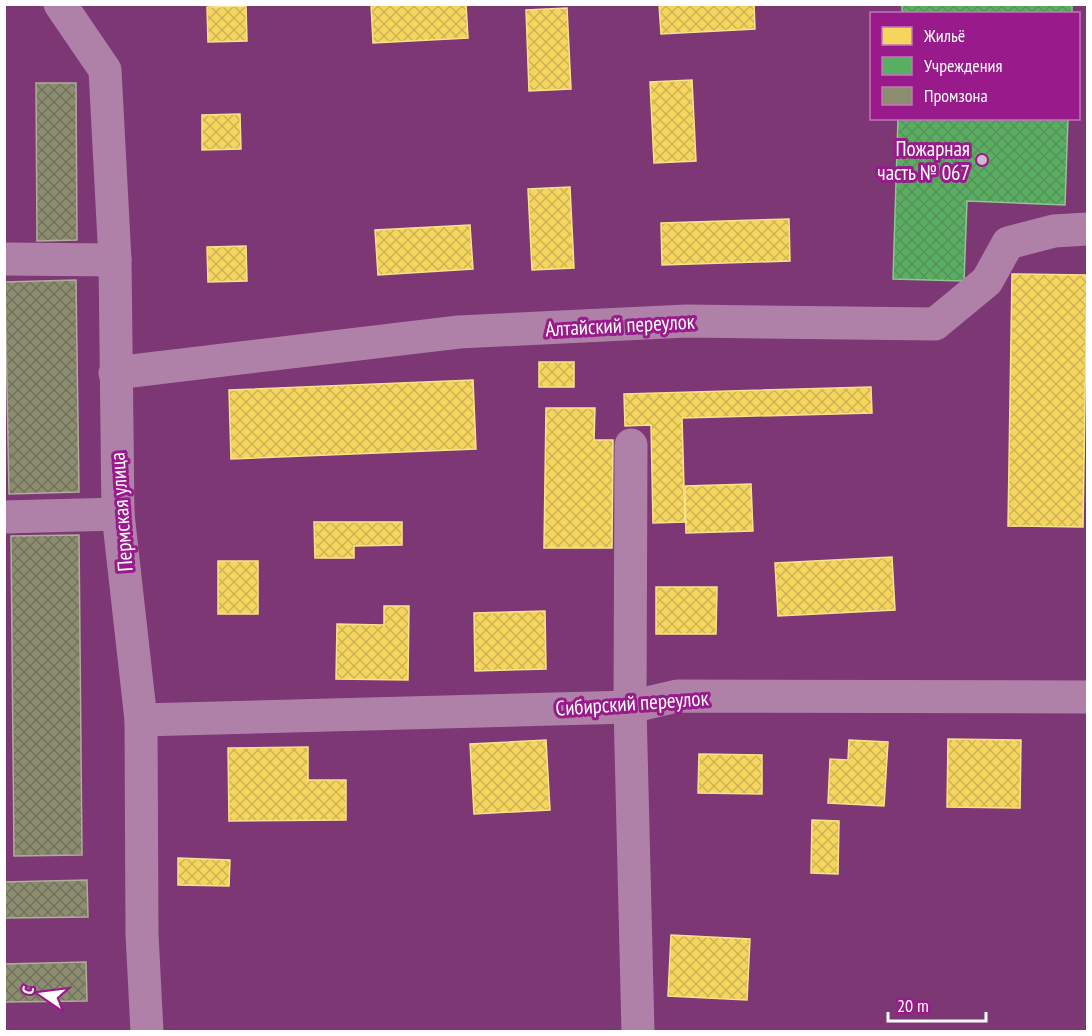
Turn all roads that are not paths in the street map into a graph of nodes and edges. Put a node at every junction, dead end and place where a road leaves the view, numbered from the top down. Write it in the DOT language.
graph roads {
  1 [pos="60,4"];
  2 [pos="1088,229"];
  3 [pos="4,259"];
  4 [pos="115,260"];
  5 [pos="115,373"];
  6 [pos="631,445"];
  7 [pos="118,514"];
  8 [pos="4,517"];
  9 [pos="1088,697"];
  10 [pos="630,707"];
  11 [pos="141,720"];
  12 [pos="147,1032"];
  13 [pos="638,1032"];
  1 -- 4 [label="street, Пермская улица"];
  2 -- 5 [label="street, Алтайский переулок"];
  3 -- 4 [label="street"];
  4 -- 5 [label="street, Пермская улица"];
  5 -- 7 [label="street, Пермская улица"];
  6 -- 10 [label="street"];
  7 -- 8 [label="street"];
  7 -- 11 [label="street, Пермская улица"];
  9 -- 10 [label="street, Сибирский переулок"];
  10 -- 11 [label="street, Сибирский переулок"];
  10 -- 13 [label="street"];
  11 -- 12 [label="street, Пермская улица"];
}
